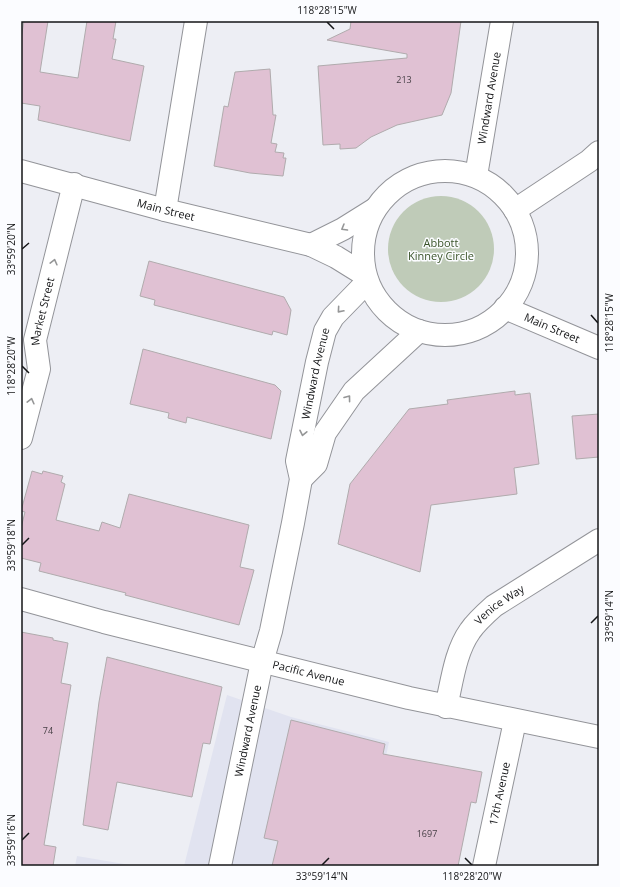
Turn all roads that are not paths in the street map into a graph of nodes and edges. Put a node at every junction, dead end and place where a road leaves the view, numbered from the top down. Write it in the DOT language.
graph roads {
  1 [pos="196,21"];
  2 [pos="502,21"];
  3 [pos="599,152"];
  4 [pos="21,171"];
  5 [pos="476,176"];
  6 [pos="74,184"];
  7 [pos="375,209"];
  8 [pos="165,210"];
  9 [pos="515,210"];
  10 [pos="311,246"];
  11 [pos="366,278"];
  12 [pos="505,308"];
  13 [pos="419,331"];
  14 [pos="28,339"];
  15 [pos="599,348"];
  16 [pos="21,438"];
  17 [pos="301,479"];
  18 [pos="599,540"];
  19 [pos="21,599"];
  20 [pos="262,662"];
  21 [pos="446,706"];
  22 [pos="515,721"];
  23 [pos="599,738"];
  24 [pos="220,866"];
  25 [pos="484,866"];
  1 -- 8 [label="street"];
  2 -- 5 [label="street, Windward Avenue"];
  3 -- 9 [label="street"];
  4 -- 6 [label="street, Main Street"];
  5 -- 7 [label="street"];
  5 -- 9 [label="street"];
  6 -- 8 [label="street, Main Street"];
  14 -- 6 [label="street, Market Street, one-way"];
  7 -- 10 [label="street, one-way"];
  7 -- 11 [label="street"];
  8 -- 10 [label="street, Main Street"];
  9 -- 12 [label="street"];
  10 -- 11 [label="street, Main Street"];
  11 -- 13 [label="street"];
  11 -- 17 [label="street, Windward Avenue, one-way"];
  12 -- 13 [label="street"];
  12 -- 15 [label="street, Main Street"];
  17 -- 13 [label="street, one-way"];
  16 -- 14 [label="street, Market Street, one-way"];
  17 -- 20 [label="street, Windward Avenue"];
  18 -- 21 [label="street, Venice Way"];
  19 -- 20 [label="street, Pacific Avenue"];
  20 -- 21 [label="street, Pacific Avenue"];
  20 -- 24 [label="street, Windward Avenue"];
  21 -- 22 [label="street, Pacific Avenue"];
  22 -- 23 [label="street, Pacific Avenue"];
  22 -- 25 [label="street, 17th Avenue"];
}
